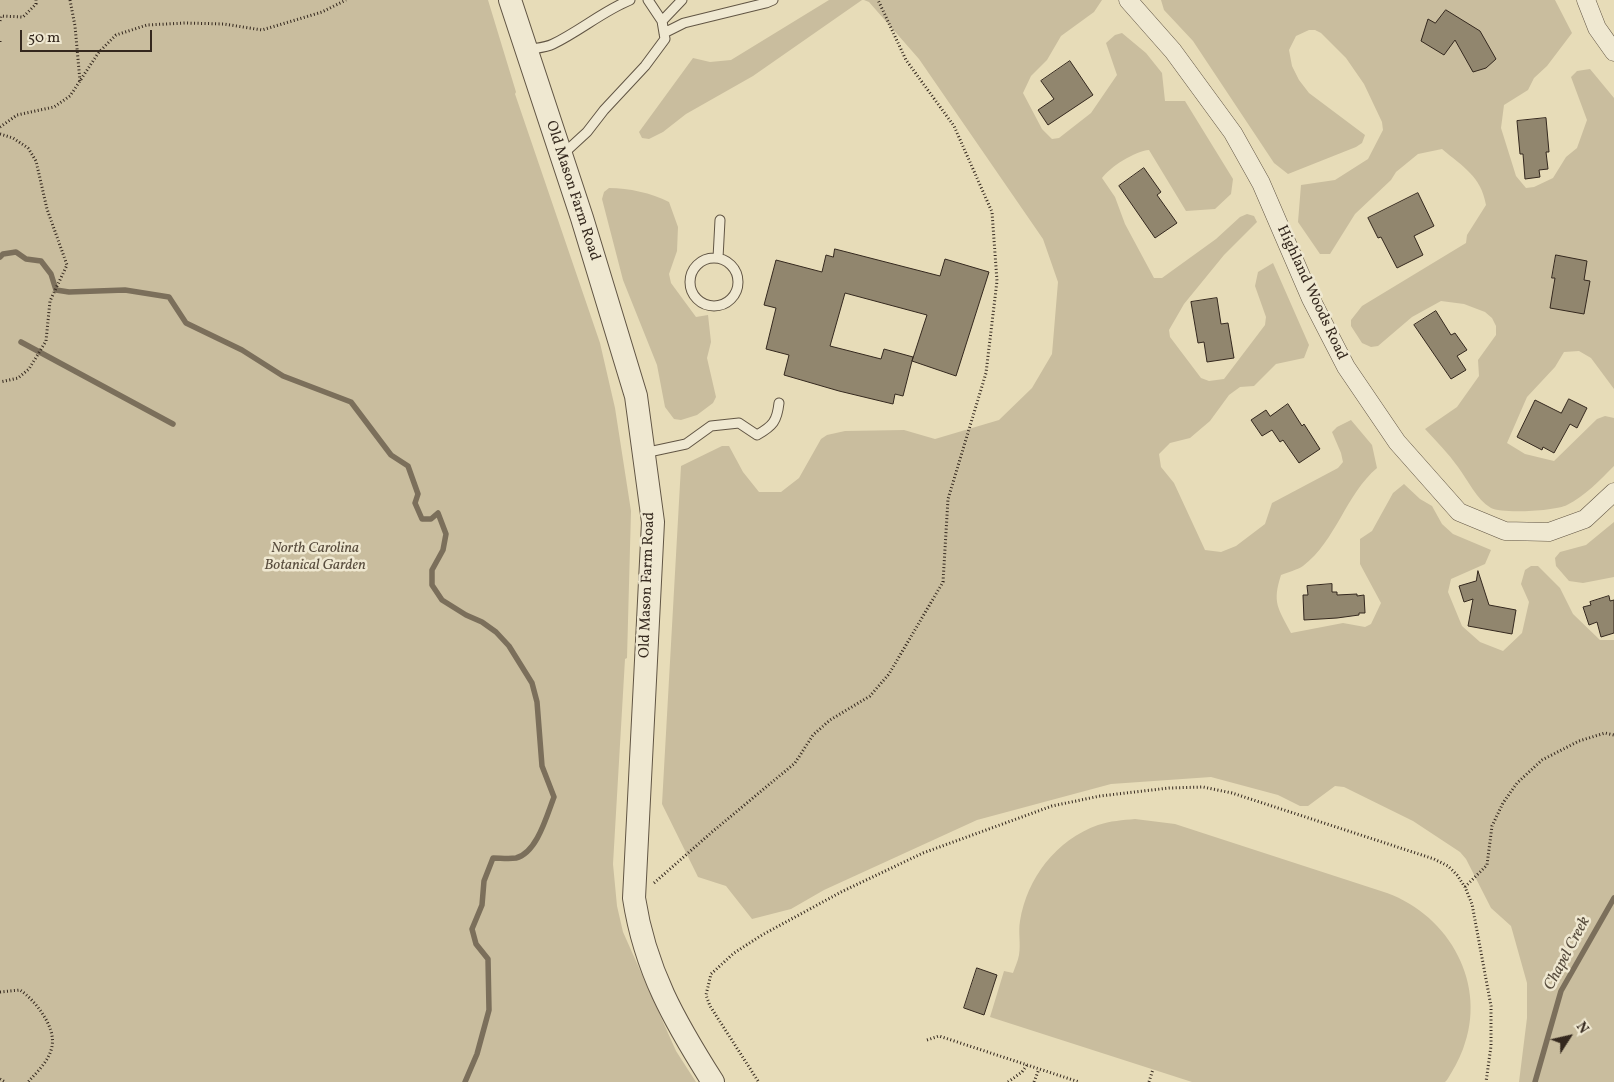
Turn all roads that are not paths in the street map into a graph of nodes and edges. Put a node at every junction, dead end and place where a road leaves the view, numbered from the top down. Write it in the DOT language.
graph roads {
  1 [pos="510,0"];
  2 [pos="630,0"];
  3 [pos="648,0"];
  4 [pos="682,0"];
  5 [pos="773,0"];
  6 [pos="1128,0"];
  7 [pos="1586,0"];
  8 [pos="662,21"];
  9 [pos="664,33"];
  10 [pos="526,50"];
  11 [pos="1614,52"];
  12 [pos="560,156"];
  13 [pos="720,220"];
  14 [pos="718,258"];
  15 [pos="779,404"];
  16 [pos="644,453"];
  17 [pos="1614,492"];
  18 [pos="713,1082"];
  1 -- 10 [label="street, Old Mason Farm Road"];
  2 -- 10 [label="lane"];
  3 -- 8 [label="lane"];
  4 -- 8 [label="lane"];
  5 -- 9 [label="lane"];
  6 -- 17 [label="street, Highland Woods Road"];
  7 -- 11 [label="street"];
  8 -- 9 [label="lane"];
  9 -- 12 [label="lane"];
  10 -- 12 [label="street, Old Mason Farm Road"];
  12 -- 16 [label="street, Old Mason Farm Road"];
  13 -- 14 [label="lane"];
  14 -- 14 [label="lane"];
  15 -- 16 [label="lane"];
  16 -- 18 [label="street, Old Mason Farm Road"];
}
